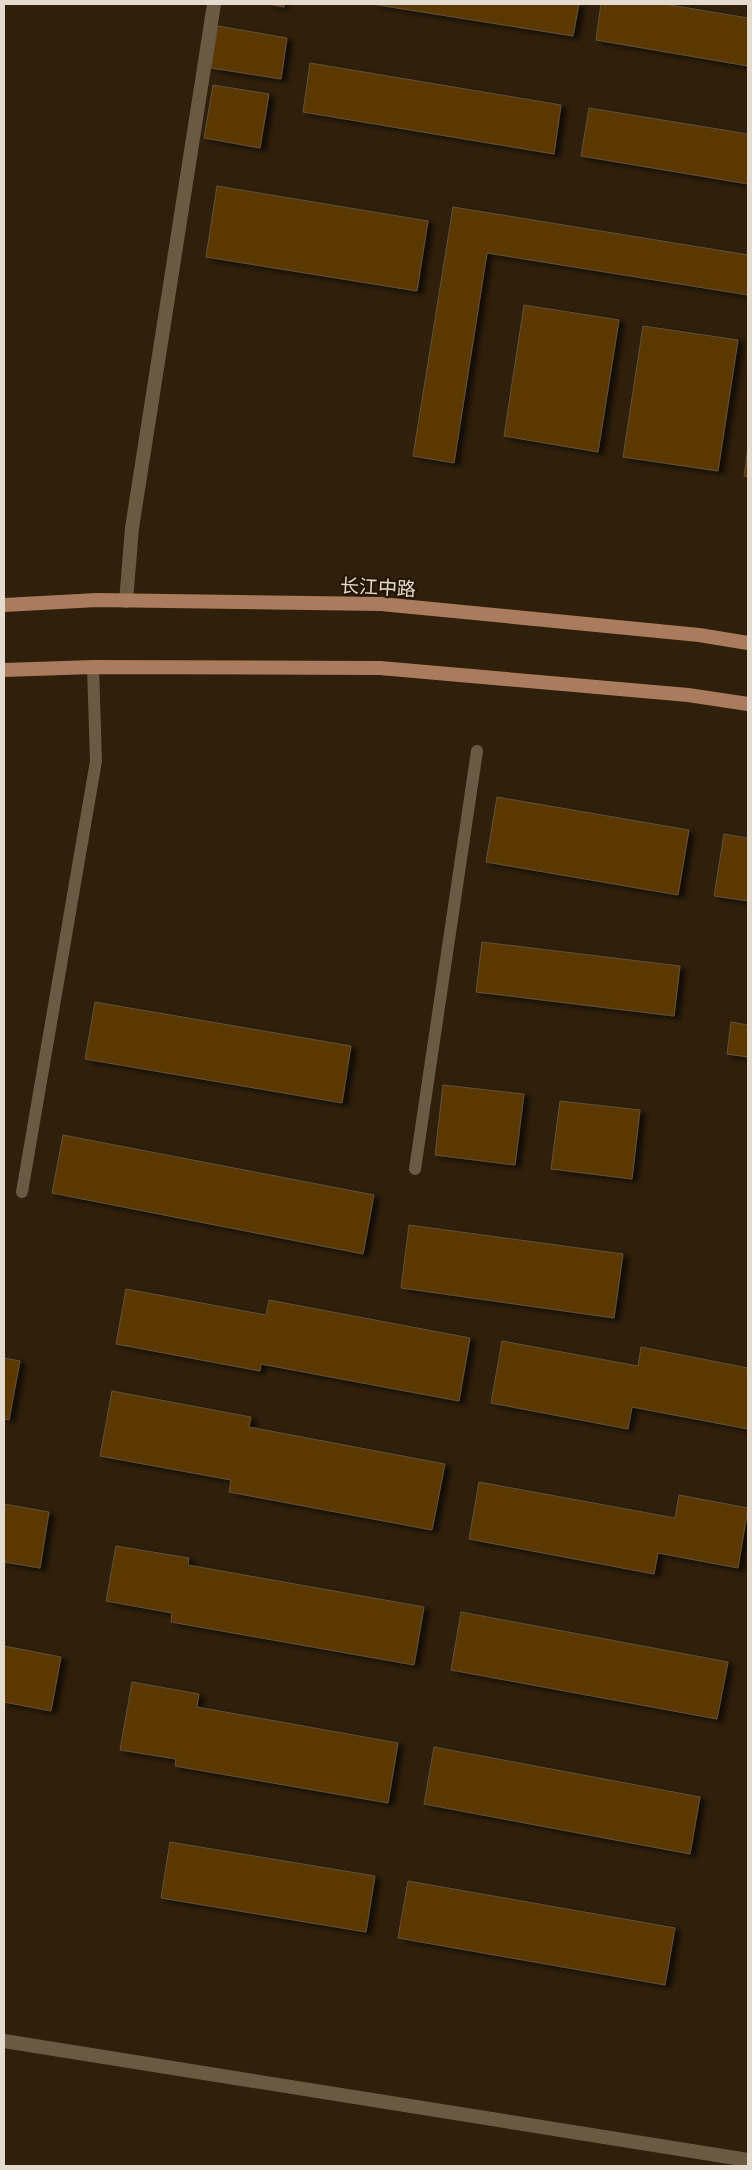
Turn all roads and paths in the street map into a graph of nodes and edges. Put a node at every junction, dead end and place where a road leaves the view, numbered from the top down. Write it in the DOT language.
graph roads {
  1 [pos="214,4"];
  2 [pos="126,601"];
  3 [pos="4,605"];
  4 [pos="748,643"];
  5 [pos="93,667"];
  6 [pos="4,670"];
  7 [pos="748,704"];
  8 [pos="477,751"];
  9 [pos="415,1169"];
  10 [pos="22,1192"];
  11 [pos="4,2040"];
  12 [pos="748,2160"];
  1 -- 2 [label="street"];
  2 -- 3 [label="main road, 长江中路"];
  2 -- 4 [label="main road, 长江中路"];
  5 -- 6 [label="main road"];
  5 -- 7 [label="main road"];
  5 -- 10 [label="lane"];
  8 -- 9 [label="lane"];
  11 -- 12 [label="street"];
}
